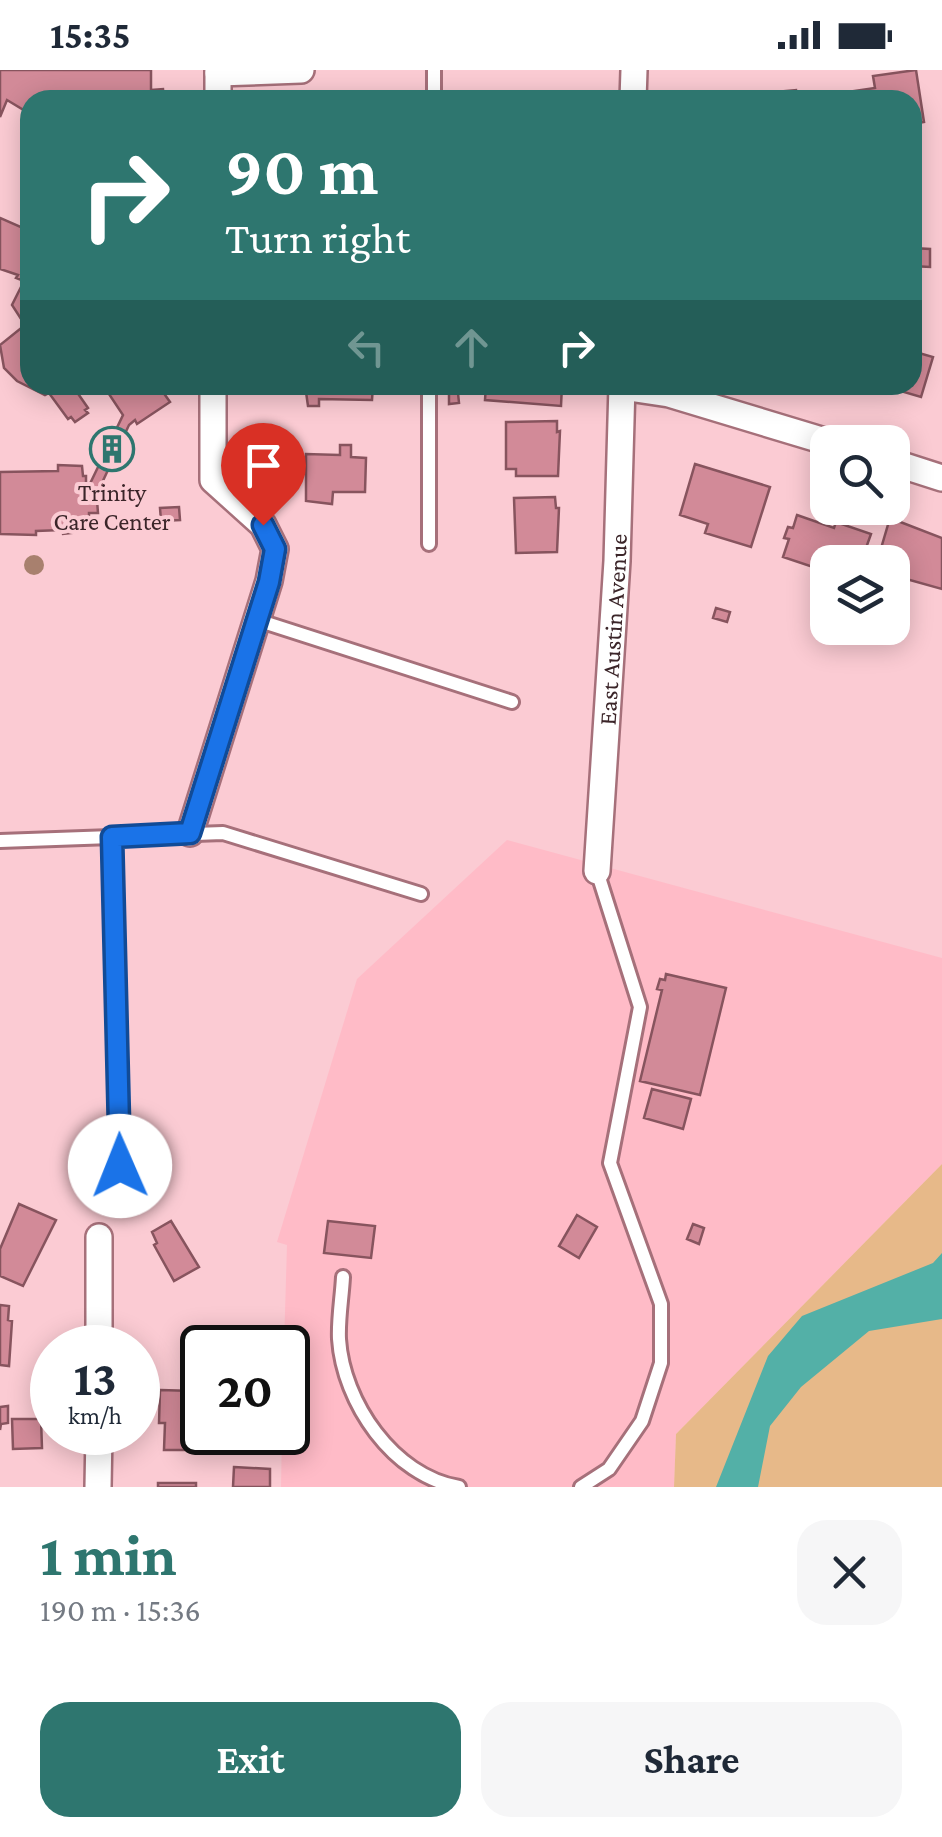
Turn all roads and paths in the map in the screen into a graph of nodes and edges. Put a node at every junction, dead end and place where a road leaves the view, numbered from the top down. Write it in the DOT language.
graph roads {
  1 [pos="300,70"];
  2 [pos="218,72"];
  3 [pos="214,395"];
  4 [pos="429,395"];
  5 [pos="622,395"];
  6 [pos="672,395"];
  7 [pos="810,437"];
  8 [pos="910,468"];
  9 [pos="942,478"];
  10 [pos="429,544"];
  11 [pos="257,620"];
  12 [pos="512,702"];
  13 [pos="190,833"];
  14 [pos="112,837"];
  15 [pos="0,841"];
  16 [pos="597,871"];
  17 [pos="421,894"];
  18 [pos="120,1166"];
  19 [pos="99,1237"];
  20 [pos="343,1277"];
  21 [pos="99,1325"];
  22 [pos="98,1455"];
  23 [pos="98,1487"];
  24 [pos="459,1487"];
  25 [pos="581,1487"];
  1 -- 2 [label="street"];
  3 -- 11 [label="street"];
  4 -- 10 [label="lane"];
  5 -- 16 [label="street, East Austin Avenue"];
  6 -- 7 [label="street"];
  8 -- 9 [label="street"];
  11 -- 12 [label="lane"];
  11 -- 13 [label="street"];
  13 -- 14 [label="lane"];
  13 -- 17 [label="lane"];
  14 -- 15 [label="lane"];
  14 -- 18 [label="lane"];
  16 -- 25 [label="lane"];
  19 -- 21 [label="street"];
  20 -- 24 [label="lane"];
  22 -- 23 [label="street"];
}
